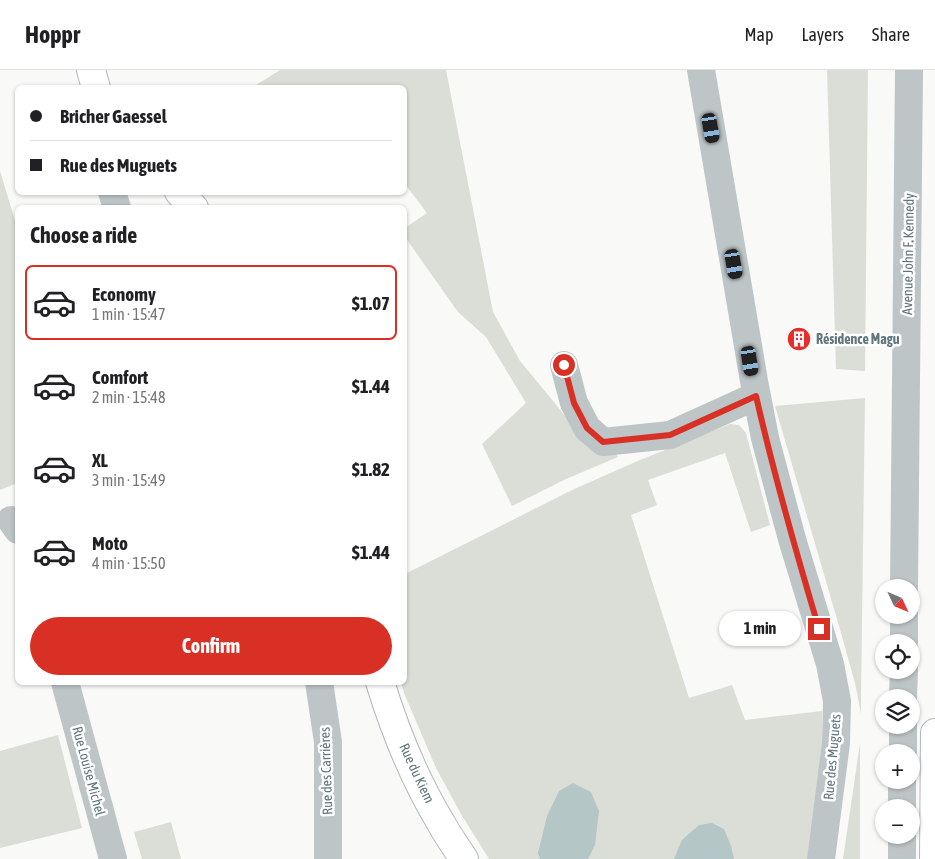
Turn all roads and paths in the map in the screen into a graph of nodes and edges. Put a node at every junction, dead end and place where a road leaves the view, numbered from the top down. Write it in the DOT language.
graph roads {
  1 [pos="91,70"];
  2 [pos="701,70"];
  3 [pos="909,70"];
  4 [pos="95,85"];
  5 [pos="181,195"];
  6 [pos="191,205"];
  7 [pos="564,365"];
  8 [pos="756,396"];
  9 [pos="904,579"];
  10 [pos="66,685"];
  11 [pos="319,685"];
  12 [pos="381,685"];
  13 [pos="935,733"];
  14 [pos="902,844"];
  15 [pos="112,859"];
  16 [pos="328,859"];
  17 [pos="464,859"];
  18 [pos="821,859"];
  19 [pos="902,859"];
  20 [pos="934,859"];
  1 -- 4 [label="main road"];
  2 -- 8 [label="street, Rue des Muguets"];
  3 -- 9 [label="street, Avenue John F. Kennedy"];
  5 -- 6 [label="main road"];
  7 -- 8 [label="street"];
  8 -- 18 [label="street, Rue des Muguets"];
  10 -- 15 [label="street, Rue Louise Michel"];
  11 -- 16 [label="street, Rue des Carrières"];
  12 -- 17 [label="main road, Rue du Kiem"];
  13 -- 20 [label="main road"];
  14 -- 19 [label="street"];
}
